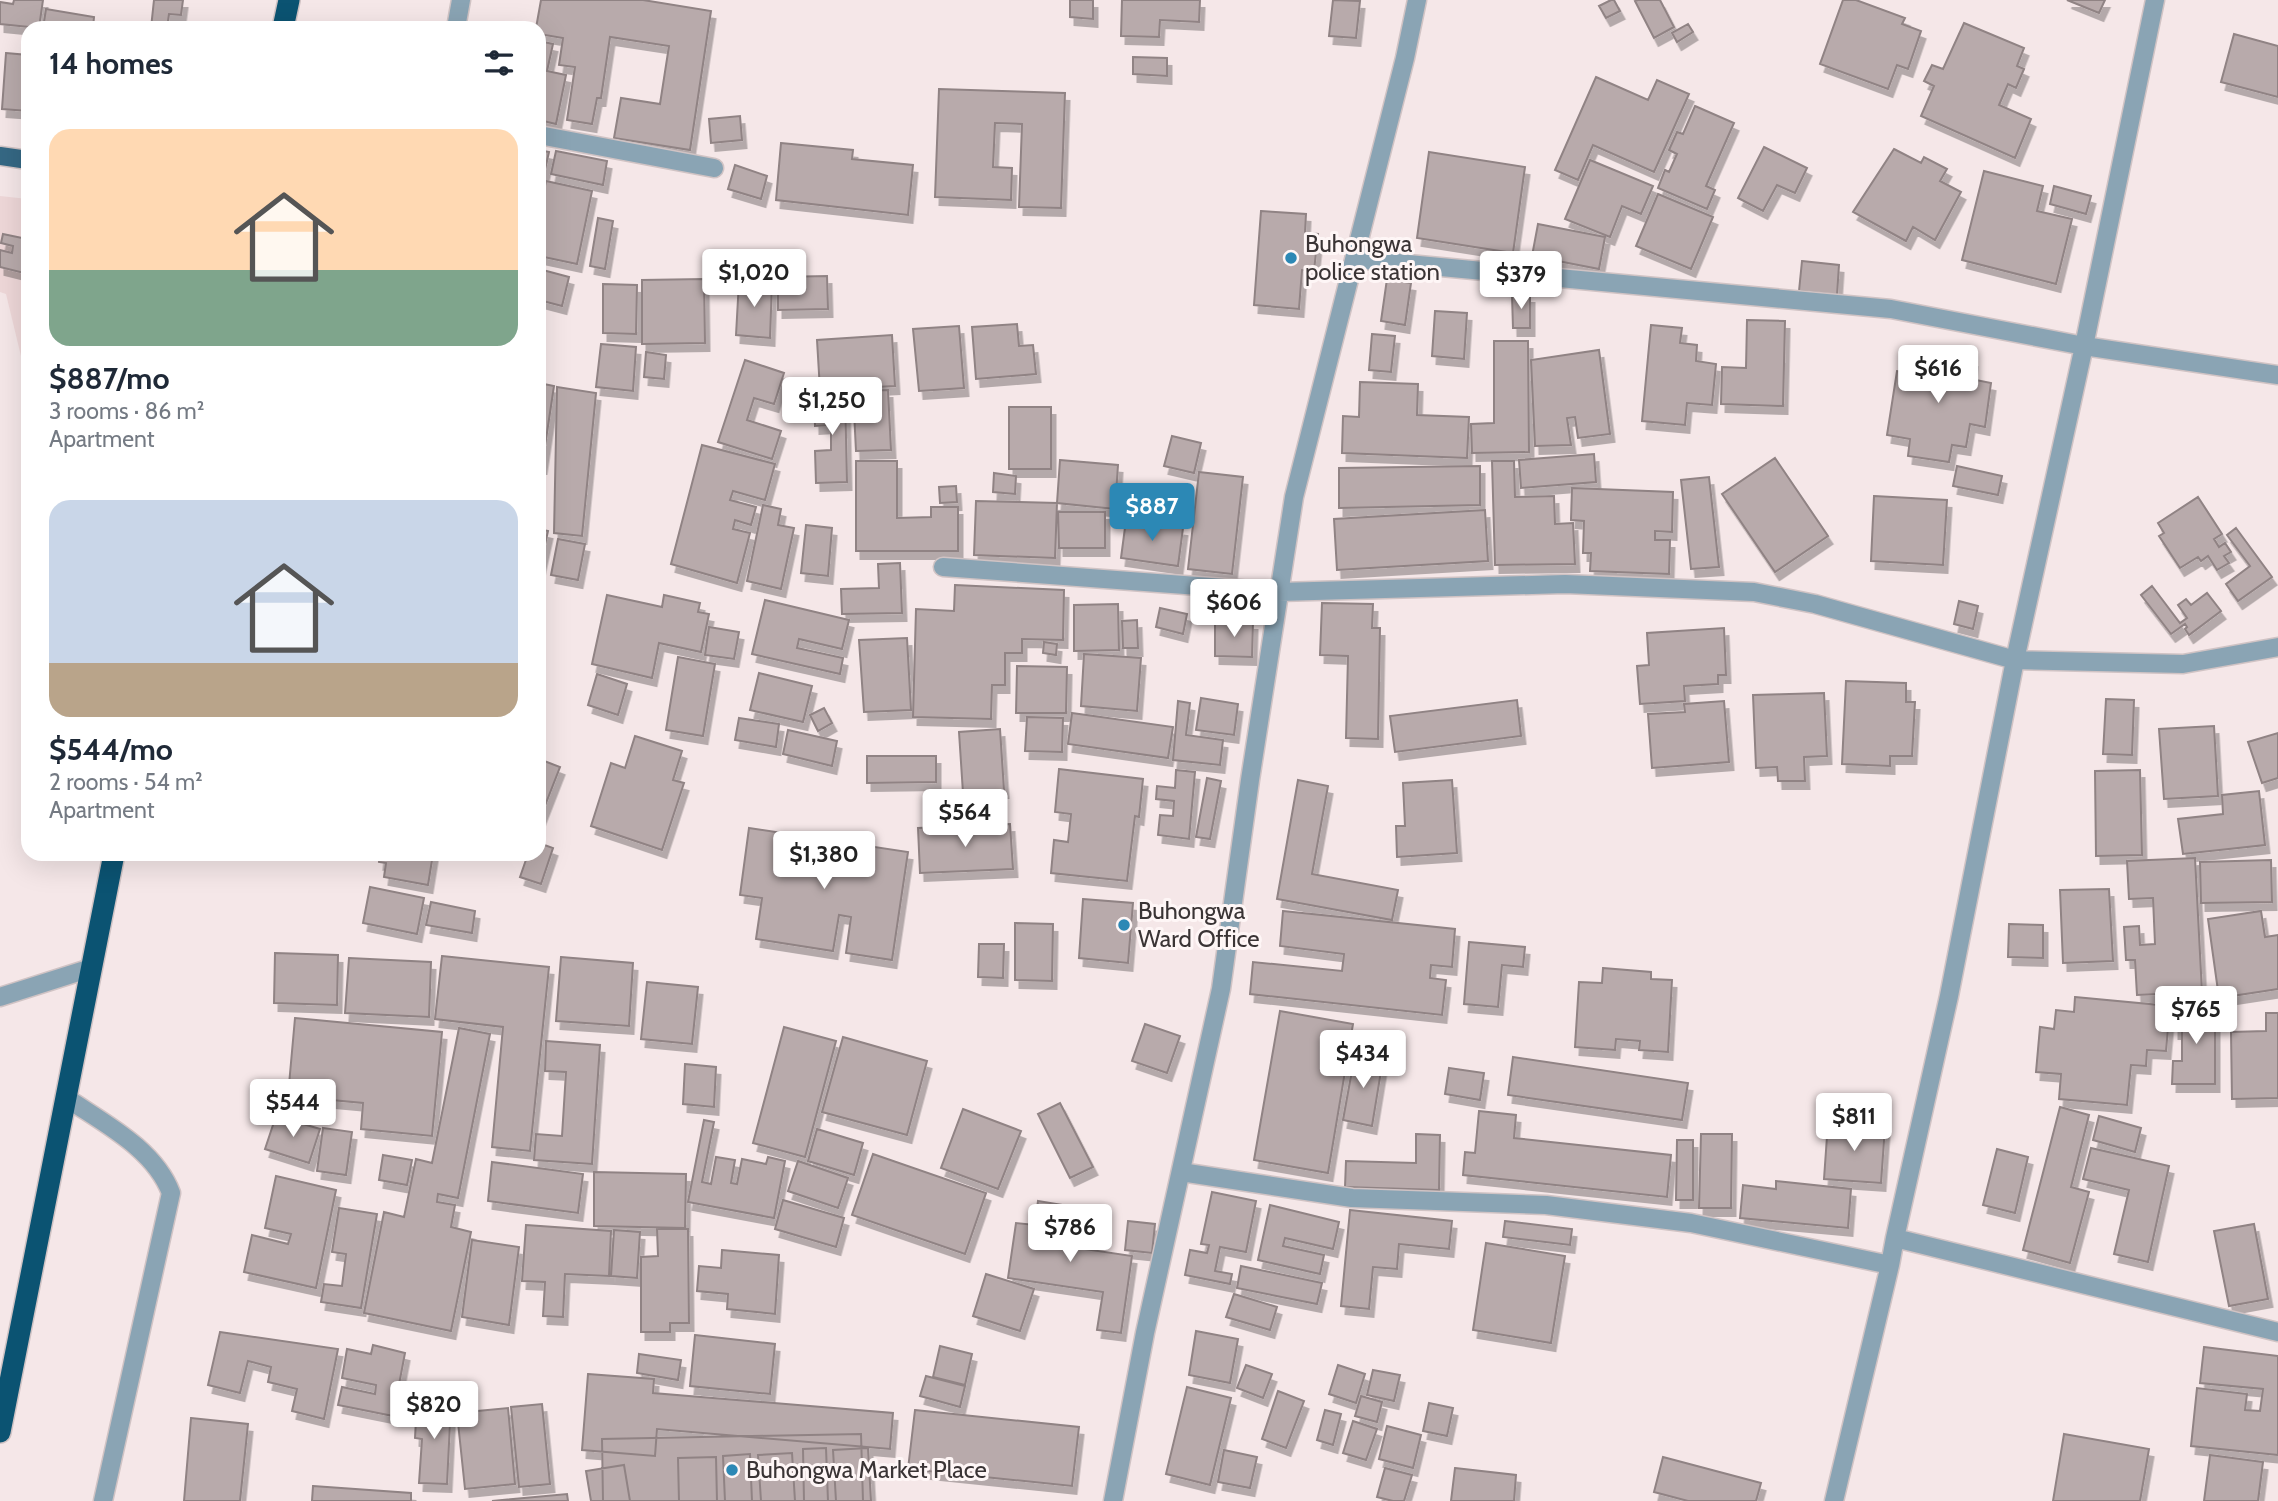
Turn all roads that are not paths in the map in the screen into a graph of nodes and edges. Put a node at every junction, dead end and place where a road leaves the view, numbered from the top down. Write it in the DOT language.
graph roads {
  1 [pos="289,0"];
  2 [pos="461,0"];
  3 [pos="1417,0"];
  4 [pos="2155,0"];
  5 [pos="285,21"];
  6 [pos="457,21"];
  7 [pos="546,136"];
  8 [pos="0,156"];
  9 [pos="21,159"];
  10 [pos="714,168"];
  11 [pos="1355,259"];
  12 [pos="2084,346"];
  13 [pos="2278,375"];
  14 [pos="943,568"];
  15 [pos="1279,592"];
  16 [pos="2278,647"];
  17 [pos="2015,660"];
  18 [pos="113,861"];
  19 [pos="91,968"];
  20 [pos="0,997"];
  21 [pos="65,1097"];
  22 [pos="1181,1172"];
  23 [pos="1895,1238"];
  24 [pos="1890,1265"];
  25 [pos="2278,1332"];
  26 [pos="0,1432"];
  27 [pos="103,1501"];
  28 [pos="1113,1501"];
  29 [pos="1834,1501"];
  1 -- 5 [label="highway"];
  2 -- 6 [label="street"];
  3 -- 11 [label="street"];
  4 -- 12 [label="street"];
  7 -- 10 [label="street"];
  8 -- 9 [label="main road"];
  11 -- 12 [label="street"];
  11 -- 15 [label="street"];
  12 -- 13 [label="street"];
  12 -- 17 [label="street"];
  14 -- 15 [label="street"];
  15 -- 17 [label="street"];
  15 -- 22 [label="street"];
  16 -- 17 [label="street"];
  17 -- 23 [label="street"];
  18 -- 19 [label="highway"];
  19 -- 20 [label="street"];
  19 -- 21 [label="highway"];
  21 -- 26 [label="highway"];
  21 -- 27 [label="street"];
  22 -- 24 [label="street"];
  22 -- 28 [label="street"];
  23 -- 24 [label="street"];
  23 -- 25 [label="street"];
  24 -- 29 [label="street"];
}
